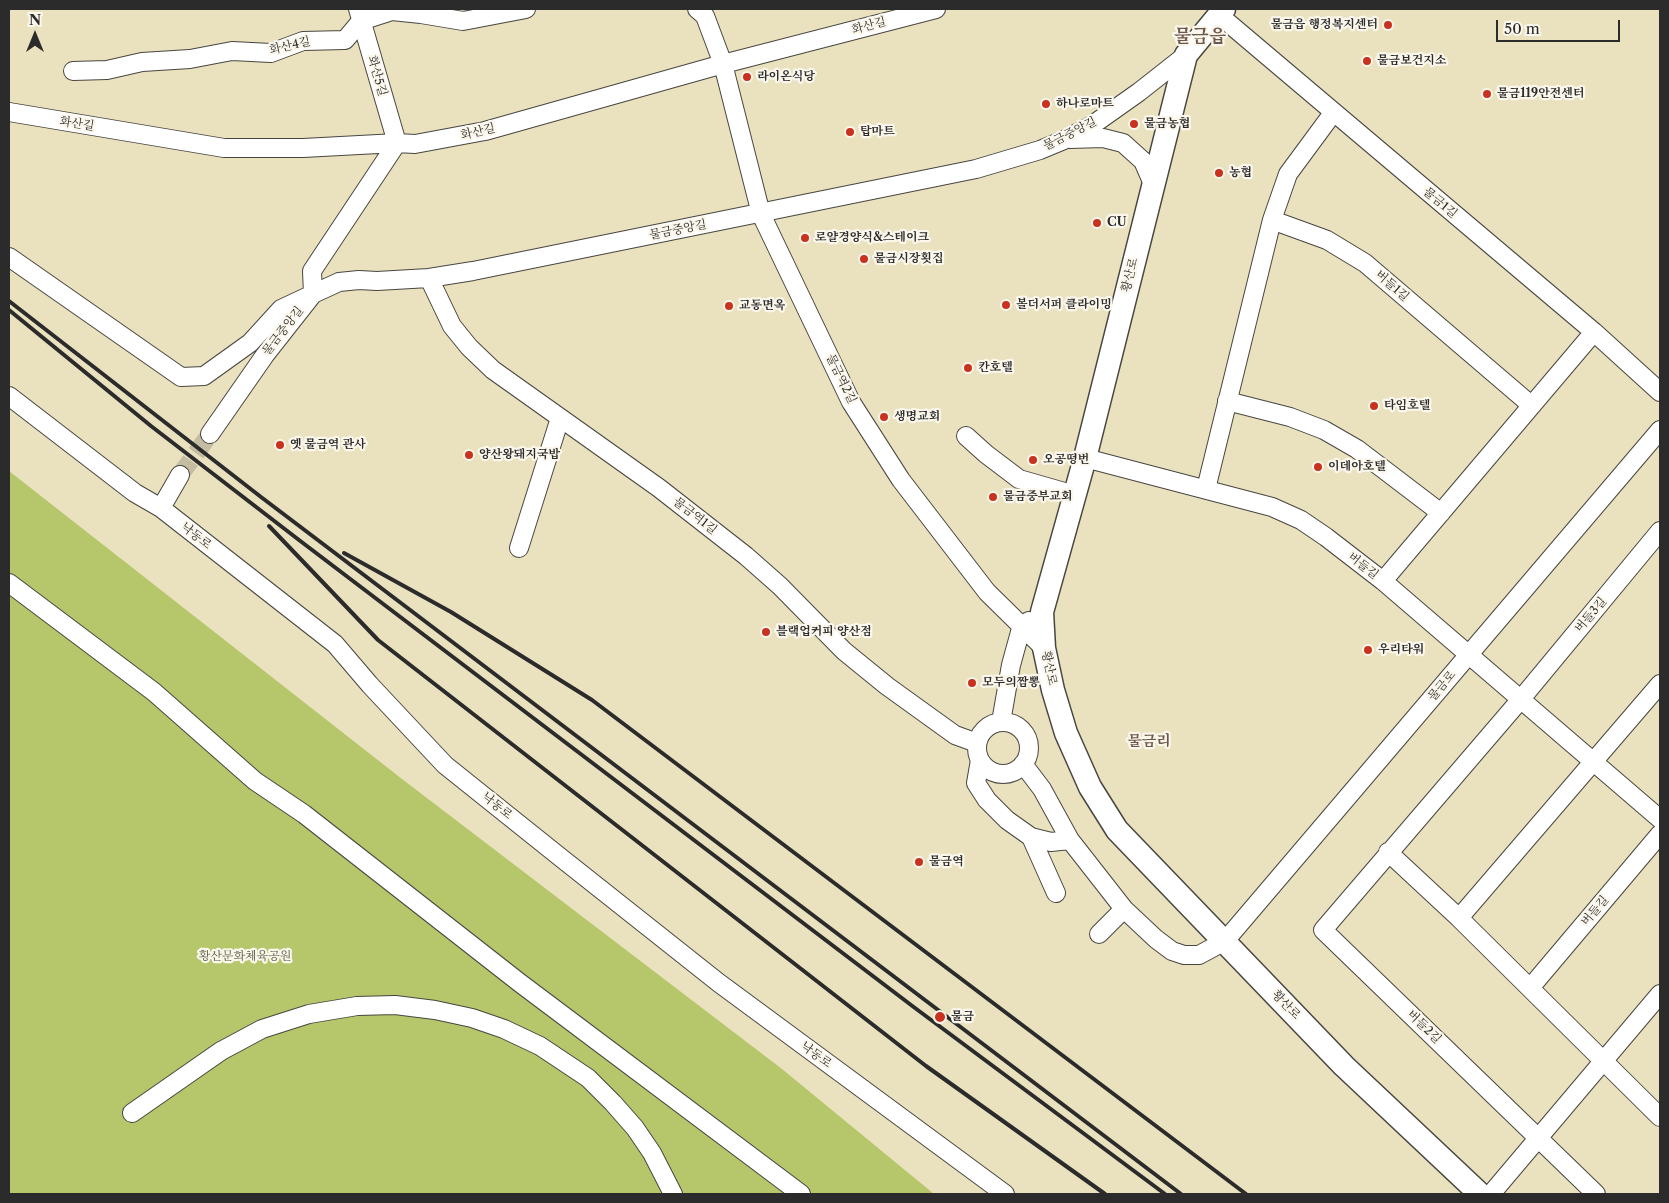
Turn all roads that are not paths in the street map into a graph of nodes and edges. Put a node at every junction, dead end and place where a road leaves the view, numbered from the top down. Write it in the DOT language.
graph roads {
  1 [pos="526,9"];
  2 [pos="936,9"];
  3 [pos="701,12"];
  4 [pos="1222,12"];
  5 [pos="360,15"];
  6 [pos="1186,54"];
  7 [pos="724,64"];
  8 [pos="73,71"];
  9 [pos="9,112"];
  10 [pos="1333,113"];
  11 [pos="1064,140"];
  12 [pos="397,143"];
  13 [pos="1153,184"];
  14 [pos="761,214"];
  15 [pos="1272,220"];
  16 [pos="9,257"];
  17 [pos="429,278"];
  18 [pos="313,294"];
  19 [pos="1594,332"];
  20 [pos="1660,392"];
  21 [pos="9,396"];
  22 [pos="1227,401"];
  23 [pos="1531,405"];
  24 [pos="560,418"];
  25 [pos="1660,430"];
  26 [pos="210,434"];
  27 [pos="966,436"];
  28 [pos="1085,458"];
  29 [pos="180,475"];
  30 [pos="1206,489"];
  31 [pos="1075,495"];
  32 [pos="161,508"];
  33 [pos="1441,513"];
  34 [pos="1660,531"];
  35 [pos="519,548"];
  36 [pos="1383,581"];
  37 [pos="9,583"];
  38 [pos="1042,612"];
  39 [pos="1022,625"];
  40 [pos="1044,648"];
  41 [pos="1469,654"];
  42 [pos="1660,684"];
  43 [pos="1521,699"];
  44 [pos="1001,722"];
  45 [pos="978,752"];
  46 [pos="1594,761"];
  47 [pos="1023,764"];
  48 [pos="1660,819"];
  49 [pos="1660,834"];
  50 [pos="1031,837"];
  51 [pos="1070,840"];
  52 [pos="1388,852"];
  53 [pos="1056,893"];
  54 [pos="1124,909"];
  55 [pos="1459,918"];
  56 [pos="1099,934"];
  57 [pos="1224,941"];
  58 [pos="1530,988"];
  59 [pos="1660,994"];
  60 [pos="1603,1061"];
  61 [pos="132,1113"];
  62 [pos="1660,1117"];
  63 [pos="1539,1138"];
  64 [pos="673,1194"];
  65 [pos="801,1194"];
  66 [pos="1005,1194"];
  67 [pos="1480,1194"];
  68 [pos="1492,1194"];
  69 [pos="1596,1194"];
  1 -- 5 [label="street"];
  2 -- 7 [label="street, 화산길"];
  3 -- 7 [label="street, 물금역2길"];
  4 -- 6 [label="main road, 황산로"];
  4 -- 10 [label="street, 물금1길"];
  5 -- 8 [label="street, 화산4길"];
  5 -- 12 [label="street, 화산5길"];
  6 -- 11 [label="street, 물금중앙길"];
  6 -- 13 [label="main road, 황산로"];
  7 -- 12 [label="street, 화산길"];
  7 -- 14 [label="street, 물금역2길"];
  9 -- 12 [label="street, 화산길"];
  10 -- 15 [label="street"];
  10 -- 19 [label="street, 물금1길"];
  11 -- 13 [label="street"];
  11 -- 14 [label="street, 물금중앙길"];
  12 -- 18 [label="street"];
  13 -- 28 [label="main road, 황산로"];
  14 -- 17 [label="street, 물금중앙길"];
  14 -- 39 [label="street, 물금역2길"];
  15 -- 22 [label="street"];
  15 -- 23 [label="street, 버들1길"];
  16 -- 18 [label="street"];
  17 -- 18 [label="street, 물금중앙길"];
  17 -- 24 [label="street, 물금역1길"];
  18 -- 26 [label="street, 물금중앙길"];
  19 -- 20 [label="street, 물금1길"];
  19 -- 23 [label="street"];
  21 -- 32 [label="street, 낙동로"];
  22 -- 30 [label="street"];
  22 -- 33 [label="street"];
  23 -- 33 [label="street"];
  24 -- 35 [label="street"];
  24 -- 45 [label="street, 물금역1길"];
  25 -- 41 [label="street, 물금로"];
  27 -- 31 [label="street"];
  28 -- 30 [label="street, 버들길"];
  28 -- 31 [label="main road, 황산로"];
  29 -- 32 [label="street"];
  30 -- 36 [label="street, 버들길"];
  31 -- 38 [label="main road, 황산로"];
  32 -- 66 [label="street, 낙동로"];
  33 -- 36 [label="street"];
  34 -- 43 [label="street, 버들3길"];
  36 -- 41 [label="street, 버들길"];
  37 -- 65 [label="street"];
  38 -- 39 [label="street"];
  38 -- 40 [label="main road, 황산로"];
  39 -- 40 [label="street, 물금역2길"];
  39 -- 44 [label="street"];
  40 -- 57 [label="main road, 황산로"];
  41 -- 43 [label="street, 버들길"];
  41 -- 57 [label="street, 물금로"];
  42 -- 46 [label="street"];
  43 -- 46 [label="street, 버들길"];
  43 -- 52 [label="street, 버들2길"];
  44 -- 45 [label="street"];
  44 -- 47 [label="street"];
  45 -- 47 [label="street"];
  45 -- 50 [label="street"];
  46 -- 48 [label="street, 버들길"];
  46 -- 55 [label="street"];
  47 -- 51 [label="street"];
  49 -- 58 [label="street, 버들길"];
  50 -- 51 [label="street"];
  50 -- 53 [label="street"];
  51 -- 54 [label="street"];
  52 -- 55 [label="street"];
  52 -- 63 [label="street, 버들2길"];
  54 -- 56 [label="street"];
  54 -- 57 [label="street"];
  55 -- 58 [label="street"];
  57 -- 67 [label="main road, 황산로"];
  58 -- 60 [label="street"];
  59 -- 60 [label="street"];
  60 -- 62 [label="street"];
  60 -- 63 [label="street"];
  61 -- 64 [label="street"];
  63 -- 68 [label="street"];
  63 -- 69 [label="street, 버들2길"];
}
